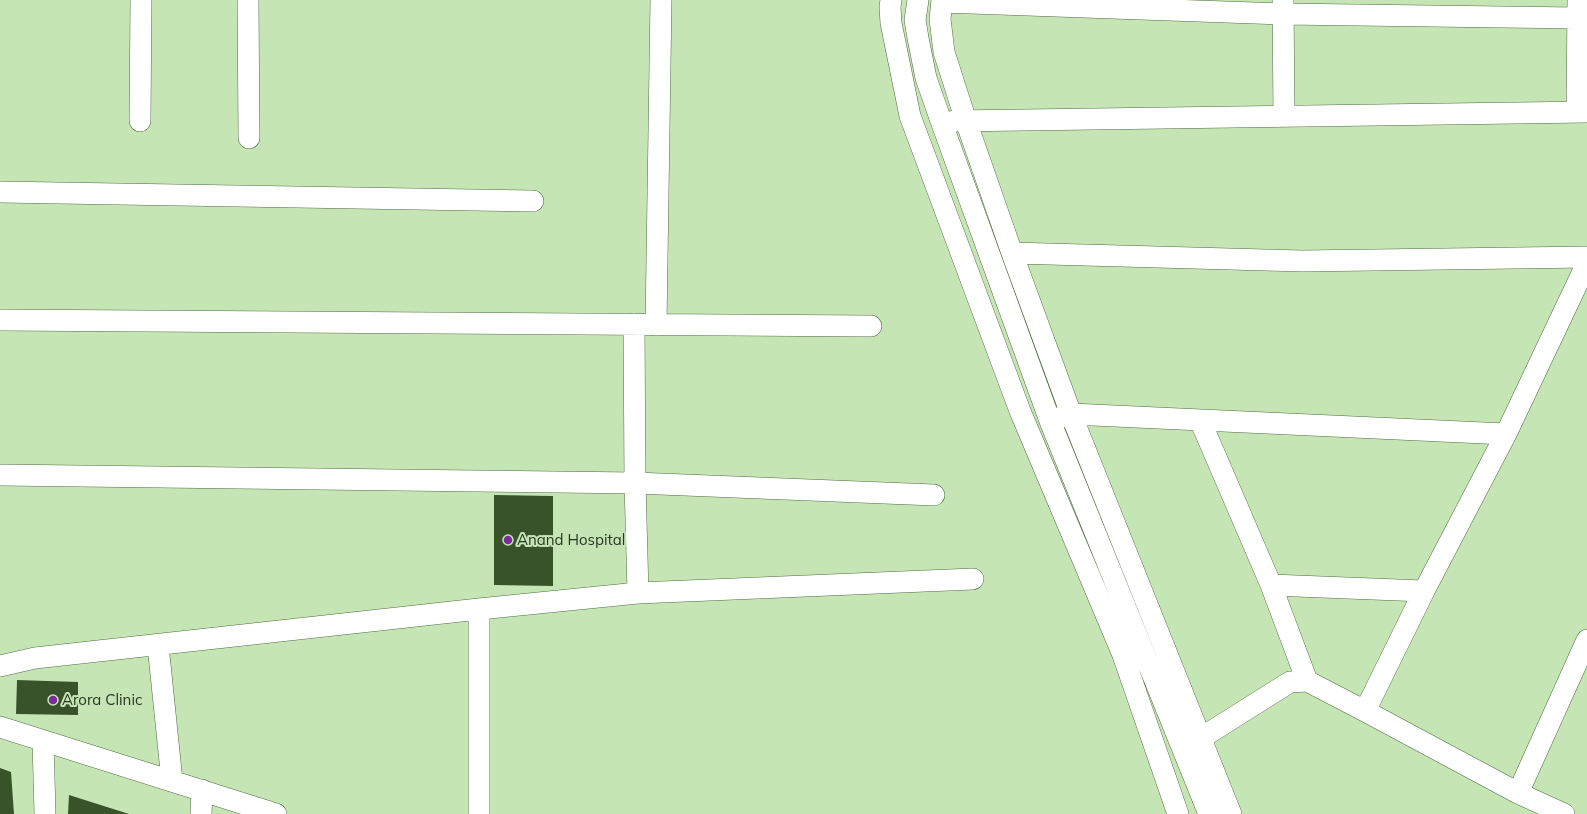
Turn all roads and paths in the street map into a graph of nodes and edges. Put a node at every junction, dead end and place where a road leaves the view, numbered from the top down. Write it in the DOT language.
graph roads {
  1 [pos="141,0"];
  2 [pos="248,0"];
  3 [pos="661,0"];
  4 [pos="942,7"];
  5 [pos="1283,7"];
  6 [pos="890,8"];
  7 [pos="1578,9"];
  8 [pos="917,10"];
  9 [pos="1582,112"];
  10 [pos="1284,115"];
  11 [pos="140,121"];
  12 [pos="941,121"];
  13 [pos="966,121"];
  14 [pos="249,138"];
  15 [pos="0,192"];
  16 [pos="533,201"];
  17 [pos="1012,252"];
  18 [pos="1587,257"];
  19 [pos="1587,263"];
  20 [pos="0,320"];
  21 [pos="634,324"];
  22 [pos="656,325"];
  23 [pos="871,326"];
  24 [pos="1071,414"];
  25 [pos="1200,420"];
  26 [pos="1050,421"];
  27 [pos="1506,434"];
  28 [pos="0,475"];
  29 [pos="635,483"];
  30 [pos="934,496"];
  31 [pos="973,579"];
  32 [pos="1271,585"];
  33 [pos="1424,591"];
  34 [pos="638,593"];
  35 [pos="479,609"];
  36 [pos="1587,640"];
  37 [pos="158,645"];
  38 [pos="0,666"];
  39 [pos="1307,681"];
  40 [pos="1365,711"];
  41 [pos="1173,726"];
  42 [pos="0,727"];
  43 [pos="1148,727"];
  44 [pos="1197,729"];
  45 [pos="43,741"];
  46 [pos="172,781"];
  47 [pos="202,790"];
  48 [pos="1518,793"];
  49 [pos="45,814"];
  50 [pos="201,814"];
  51 [pos="276,814"];
  52 [pos="479,814"];
  53 [pos="1178,814"];
  54 [pos="1209,814"];
  55 [pos="1231,814"];
  56 [pos="1564,814"];
  1 -- 11 [label="street"];
  2 -- 14 [label="street"];
  3 -- 22 [label="street"];
  4 -- 5 [label="street"];
  4 -- 8 [label="street"];
  4 -- 13 [label="street"];
  5 -- 7 [label="street"];
  5 -- 10 [label="street"];
  6 -- 8 [label="street"];
  6 -- 43 [label="street"];
  7 -- 9 [label="street"];
  8 -- 12 [label="street"];
  9 -- 10 [label="street"];
  10 -- 13 [label="street"];
  12 -- 13 [label="street"];
  12 -- 26 [label="street"];
  13 -- 17 [label="street"];
  15 -- 16 [label="street"];
  17 -- 18 [label="street"];
  17 -- 24 [label="street"];
  19 -- 27 [label="street"];
  20 -- 21 [label="street"];
  21 -- 22 [label="street"];
  21 -- 29 [label="street"];
  22 -- 23 [label="street"];
  24 -- 25 [label="street"];
  24 -- 26 [label="street"];
  24 -- 44 [label="street"];
  25 -- 27 [label="street"];
  25 -- 32 [label="street"];
  26 -- 41 [label="street"];
  27 -- 33 [label="street"];
  28 -- 29 [label="street"];
  29 -- 30 [label="street"];
  29 -- 34 [label="street"];
  31 -- 34 [label="street"];
  32 -- 33 [label="street"];
  32 -- 39 [label="street"];
  33 -- 40 [label="street"];
  34 -- 35 [label="street"];
  35 -- 37 [label="street"];
  35 -- 52 [label="street"];
  36 -- 48 [label="street"];
  37 -- 38 [label="street"];
  37 -- 46 [label="street"];
  39 -- 40 [label="street"];
  39 -- 44 [label="street"];
  40 -- 48 [label="street"];
  41 -- 43 [label="street"];
  41 -- 44 [label="street"];
  41 -- 54 [label="street"];
  42 -- 45 [label="street"];
  43 -- 53 [label="street"];
  44 -- 55 [label="street"];
  45 -- 46 [label="street"];
  45 -- 49 [label="street"];
  46 -- 47 [label="street"];
  47 -- 50 [label="street"];
  47 -- 51 [label="street"];
  48 -- 56 [label="street"];
}
